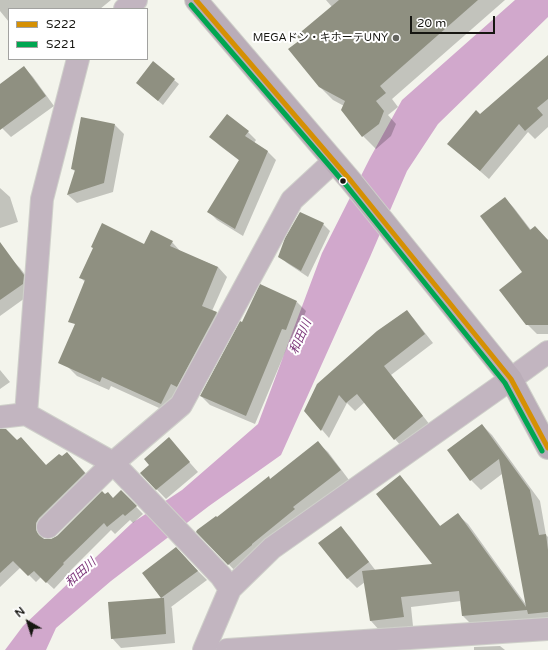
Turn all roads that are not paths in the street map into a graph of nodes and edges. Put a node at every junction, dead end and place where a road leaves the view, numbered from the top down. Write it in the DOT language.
graph roads {
  1 [pos="136,0"];
  2 [pos="196,0"];
  3 [pos="126,8"];
  4 [pos="78,60"];
  5 [pos="333,162"];
  6 [pos="548,352"];
  7 [pos="511,379"];
  8 [pos="26,414"];
  9 [pos="0,417"];
  10 [pos="548,448"];
  11 [pos="113,463"];
  12 [pos="48,528"];
  13 [pos="230,588"];
  14 [pos="548,629"];
  15 [pos="204,650"];
  16 [pos="227,650"];
  1 -- 3 [label="street"];
  2 -- 5 [label="highway"];
  4 -- 8 [label="street"];
  5 -- 7 [label="highway"];
  5 -- 11 [label="street"];
  6 -- 7 [label="street"];
  7 -- 10 [label="highway"];
  7 -- 13 [label="street"];
  8 -- 9 [label="street"];
  8 -- 11 [label="street"];
  11 -- 12 [label="street"];
  11 -- 13 [label="street"];
  13 -- 15 [label="street"];
  14 -- 16 [label="street"];
}
